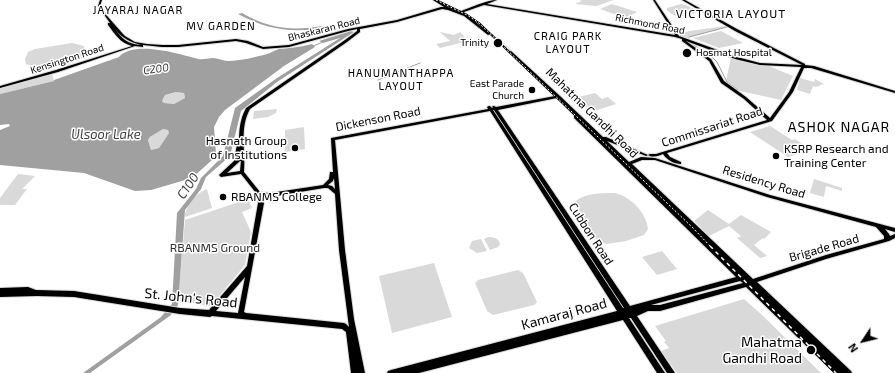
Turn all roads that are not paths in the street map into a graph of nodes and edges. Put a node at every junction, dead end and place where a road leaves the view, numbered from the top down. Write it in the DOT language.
graph roads {
  1 [pos="99,0"];
  2 [pos="436,0"];
  3 [pos="493,0"];
  4 [pos="496,0"];
  5 [pos="654,0"];
  6 [pos="683,0"];
  7 [pos="486,4"];
  8 [pos="481,5"];
  9 [pos="444,6"];
  10 [pos="467,9"];
  11 [pos="458,10"];
  12 [pos="470,15"];
  13 [pos="584,20"];
  14 [pos="357,29"];
  15 [pos="677,36"];
  16 [pos="688,42"];
  17 [pos="126,43"];
  18 [pos="136,44"];
  19 [pos="123,49"];
  20 [pos="509,53"];
  21 [pos="320,58"];
  22 [pos="802,65"];
  23 [pos="0,87"];
  24 [pos="895,92"];
  25 [pos="556,97"];
  26 [pos="492,108"];
  27 [pos="764,113"];
  28 [pos="773,114"];
  29 [pos="770,120"];
  30 [pos="600,136"];
  31 [pos="664,153"];
  32 [pos="646,155"];
  33 [pos="236,160"];
  34 [pos="243,161"];
  35 [pos="332,163"];
  36 [pos="626,164"];
  37 [pos="690,170"];
  38 [pos="242,172"];
  39 [pos="541,178"];
  40 [pos="535,179"];
  41 [pos="324,186"];
  42 [pos="258,193"];
  43 [pos="336,193"];
  44 [pos="270,196"];
  45 [pos="550,196"];
  46 [pos="261,203"];
  47 [pos="877,225"];
  48 [pos="895,230"];
  49 [pos="895,236"];
  50 [pos="887,240"];
  51 [pos="249,266"];
  52 [pos="750,280"];
  53 [pos="697,290"];
  54 [pos="0,291"];
  55 [pos="37,293"];
  56 [pos="0,294"];
  57 [pos="702,297"];
  58 [pos="626,313"];
  59 [pos="210,314"];
  60 [pos="244,316"];
  61 [pos="351,319"];
  62 [pos="344,326"];
  63 [pos="563,330"];
  64 [pos="355,373"];
  65 [pos="361,373"];
  66 [pos="391,373"];
  67 [pos="406,373"];
  68 [pos="661,373"];
  69 [pos="671,373"];
  70 [pos="839,373"];
  71 [pos="848,373"];
  1 -- 17 [label="main road"];
  1 -- 18 [label="main road"];
  2 -- 9 [label="main road"];
  3 -- 8 [label="main road"];
  4 -- 7 [label="main road"];
  5 -- 15 [label="main road"];
  6 -- 22 [label="main road"];
  7 -- 8 [label="main road"];
  7 -- 13 [label="main road, Richmond Road"];
  8 -- 10 [label="main road"];
  8 -- 13 [label="main road, Richmond Road"];
  9 -- 11 [label="main road, Bhaskaran Road"];
  9 -- 11 [label="main road"];
  9 -- 14 [label="main road, Bhaskaran Road"];
  10 -- 11 [label="main road"];
  10 -- 11 [label="main road, Bhaskaran Road"];
  10 -- 12 [label="main road"];
  11 -- 12 [label="main road"];
  11 -- 12 [label="main road"];
  13 -- 15 [label="main road, Richmond Road"];
  14 -- 18 [label="main road, Bhaskaran Road"];
  14 -- 21 [label="main road"];
  15 -- 16 [label="main road"];
  16 -- 22 [label="main road, Richmond Road"];
  16 -- 27 [label="main road"];
  17 -- 18 [label="main road, Bhaskaran Road"];
  17 -- 19 [label="main road"];
  18 -- 19 [label="main road, Kensington Road"];
  19 -- 23 [label="main road, Kensington Road"];
  20 -- 25 [label="main road, Mahatma Gandhi Road"];
  21 -- 33 [label="main road"];
  21 -- 34 [label="main road"];
  22 -- 24 [label="main road, Richmond Road"];
  22 -- 28 [label="main road, Commissariat Road"];
  25 -- 26 [label="main road, Dickenson Road"];
  25 -- 30 [label="main road, Mahatma Gandhi Road"];
  25 -- 36 [label="main road, Mahatma Gandhi Road"];
  26 -- 35 [label="main road, Dickenson Road"];
  26 -- 39 [label="main road, Cubbon Road"];
  26 -- 40 [label="main road, Cubbon Road"];
  27 -- 28 [label="main road, Commissariat Road"];
  27 -- 29 [label="main road"];
  28 -- 29 [label="main road, Commissariat Road"];
  29 -- 31 [label="main road, Commissariat Road"];
  30 -- 32 [label="main road, Commissariat Road"];
  30 -- 36 [label="main road, Mahatma Gandhi Road"];
  31 -- 32 [label="main road, Commissariat Road"];
  31 -- 37 [label="main road"];
  32 -- 36 [label="main road, Commissariat Road"];
  33 -- 34 [label="main road"];
  33 -- 38 [label="main road"];
  34 -- 38 [label="main road"];
  35 -- 41 [label="main road, Dickenson Road"];
  35 -- 43 [label="main road, Dickenson Road"];
  36 -- 37 [label="main road, Residency Road"];
  36 -- 52 [label="main road, Mahatma Gandhi Road"];
  37 -- 47 [label="main road, Residency Road"];
  38 -- 42 [label="main road"];
  39 -- 40 [label="main road"];
  39 -- 45 [label="main road, Cubbon Road"];
  40 -- 45 [label="main road, Cubbon Road"];
  41 -- 43 [label="main road"];
  41 -- 44 [label="main road"];
  42 -- 44 [label="main road"];
  42 -- 46 [label="main road"];
  43 -- 61 [label="main road, Dickenson Road"];
  44 -- 46 [label="main road"];
  45 -- 58 [label="main road, Cubbon Road"];
  46 -- 51 [label="main road"];
  47 -- 48 [label="main road, Residency Road"];
  47 -- 50 [label="main road"];
  49 -- 50 [label="main road, Brigade Road"];
  50 -- 52 [label="main road, Brigade Road"];
  51 -- 59 [label="main road"];
  51 -- 60 [label="main road"];
  52 -- 53 [label="main road, Kamaraj Road"];
  52 -- 57 [label="main road, Kamaraj Road"];
  52 -- 70 [label="main road, Mahatma Gandhi Road"];
  52 -- 71 [label="main road, Mahatma Gandhi Road"];
  53 -- 57 [label="main road"];
  53 -- 58 [label="main road, Kamaraj Road"];
  54 -- 55 [label="main road, St. John's Road"];
  55 -- 56 [label="main road, St. John's Road"];
  55 -- 59 [label="main road, St. John's Road"];
  57 -- 58 [label="main road, Kamaraj Road"];
  58 -- 63 [label="main road, Kamaraj Road"];
  58 -- 68 [label="main road, Cubbon Road"];
  58 -- 69 [label="main road, Cubbon Road"];
  59 -- 60 [label="main road, St. John's Road"];
  60 -- 62 [label="main road, St. John's Road"];
  61 -- 62 [label="main road"];
  61 -- 65 [label="main road, Dickenson Road"];
  62 -- 64 [label="main road"];
  63 -- 66 [label="main road, Kamaraj Road"];
  63 -- 67 [label="main road, Kamaraj Road"];
}
